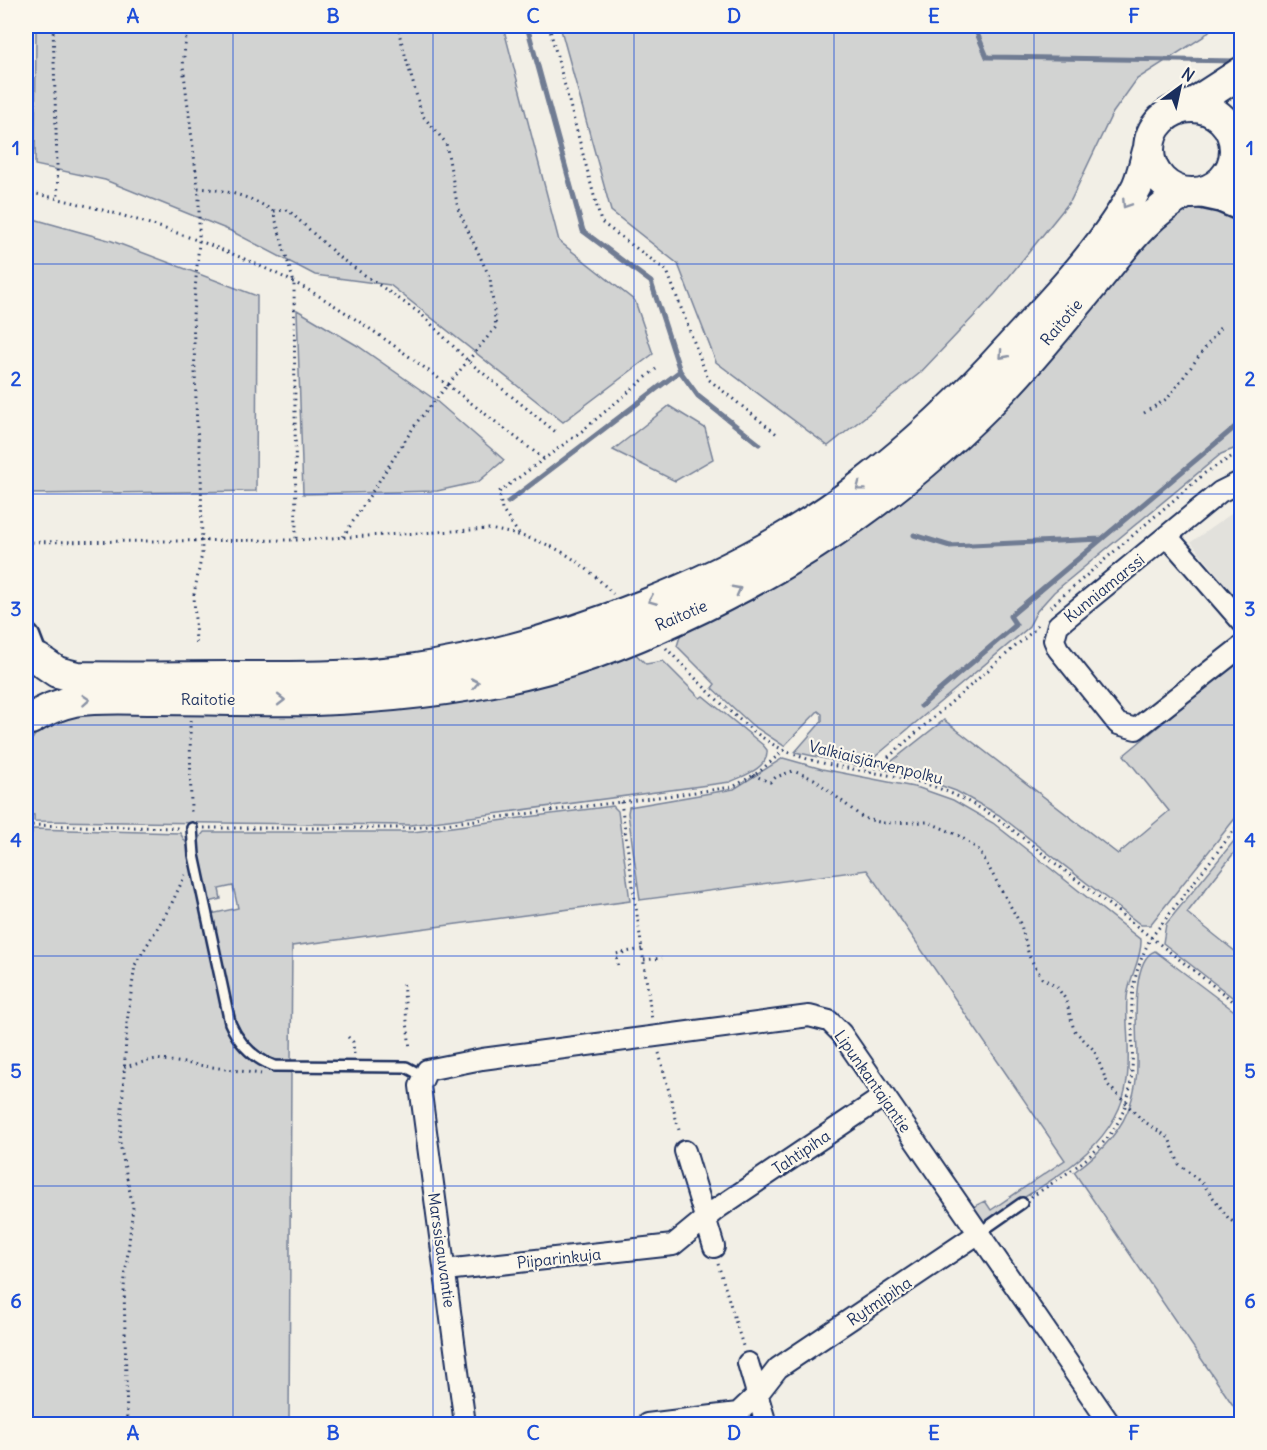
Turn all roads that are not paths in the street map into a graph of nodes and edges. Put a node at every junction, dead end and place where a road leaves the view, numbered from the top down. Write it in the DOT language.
graph roads {
  1 [pos="1242,72"];
  2 [pos="1188,107"];
  3 [pos="1242,107"];
  4 [pos="1148,151"];
  5 [pos="1237,152"];
  6 [pos="1192,193"];
  7 [pos="1242,207"];
  8 [pos="1242,481"];
  9 [pos="1167,536"];
  10 [pos="1242,622"];
  11 [pos="1242,646"];
  12 [pos="30,649"];
  13 [pos="28,721"];
  14 [pos="192,828"];
  15 [pos="423,1076"];
  16 [pos="884,1096"];
  17 [pos="685,1151"];
  18 [pos="1022,1203"];
  19 [pos="712,1213"];
  20 [pos="979,1233"];
  21 [pos="673,1245"];
  22 [pos="714,1247"];
  23 [pos="445,1270"];
  24 [pos="748,1363"];
  25 [pos="757,1395"];
  26 [pos="465,1425"];
  27 [pos="647,1425"];
  28 [pos="766,1425"];
  29 [pos="1110,1425"];
  1 -- 2 [label="main road"];
  2 -- 4 [label="main road"];
  2 -- 5 [label="main road"];
  3 -- 5 [label="main road"];
  4 -- 6 [label="main road"];
  4 -- 12 [label="main road, Raitotie, one-way"];
  5 -- 6 [label="main road"];
  6 -- 7 [label="street"];
  13 -- 6 [label="main road, Raitotie, one-way"];
  8 -- 9 [label="street, Kunniamarssi"];
  9 -- 10 [label="street"];
  9 -- 11 [label="street, Kunniamarssi"];
  12 -- 13 [label="main road"];
  14 -- 15 [label="lane"];
  15 -- 16 [label="street, Lipunkantajantie"];
  15 -- 23 [label="street, Marssisauvantie"];
  16 -- 19 [label="street, Tahtipiha"];
  16 -- 20 [label="street, Lipunkantajantie"];
  17 -- 19 [label="street"];
  18 -- 20 [label="lane"];
  19 -- 21 [label="street, Tahtipiha"];
  19 -- 22 [label="street"];
  20 -- 25 [label="street, Rytmipiha"];
  20 -- 29 [label="street, Lipunkantajantie"];
  21 -- 23 [label="street, Piiparinkuja"];
  23 -- 26 [label="street, Marssisauvantie"];
  24 -- 25 [label="street"];
  25 -- 27 [label="street, Rytmipiha"];
  25 -- 28 [label="street"];
}
